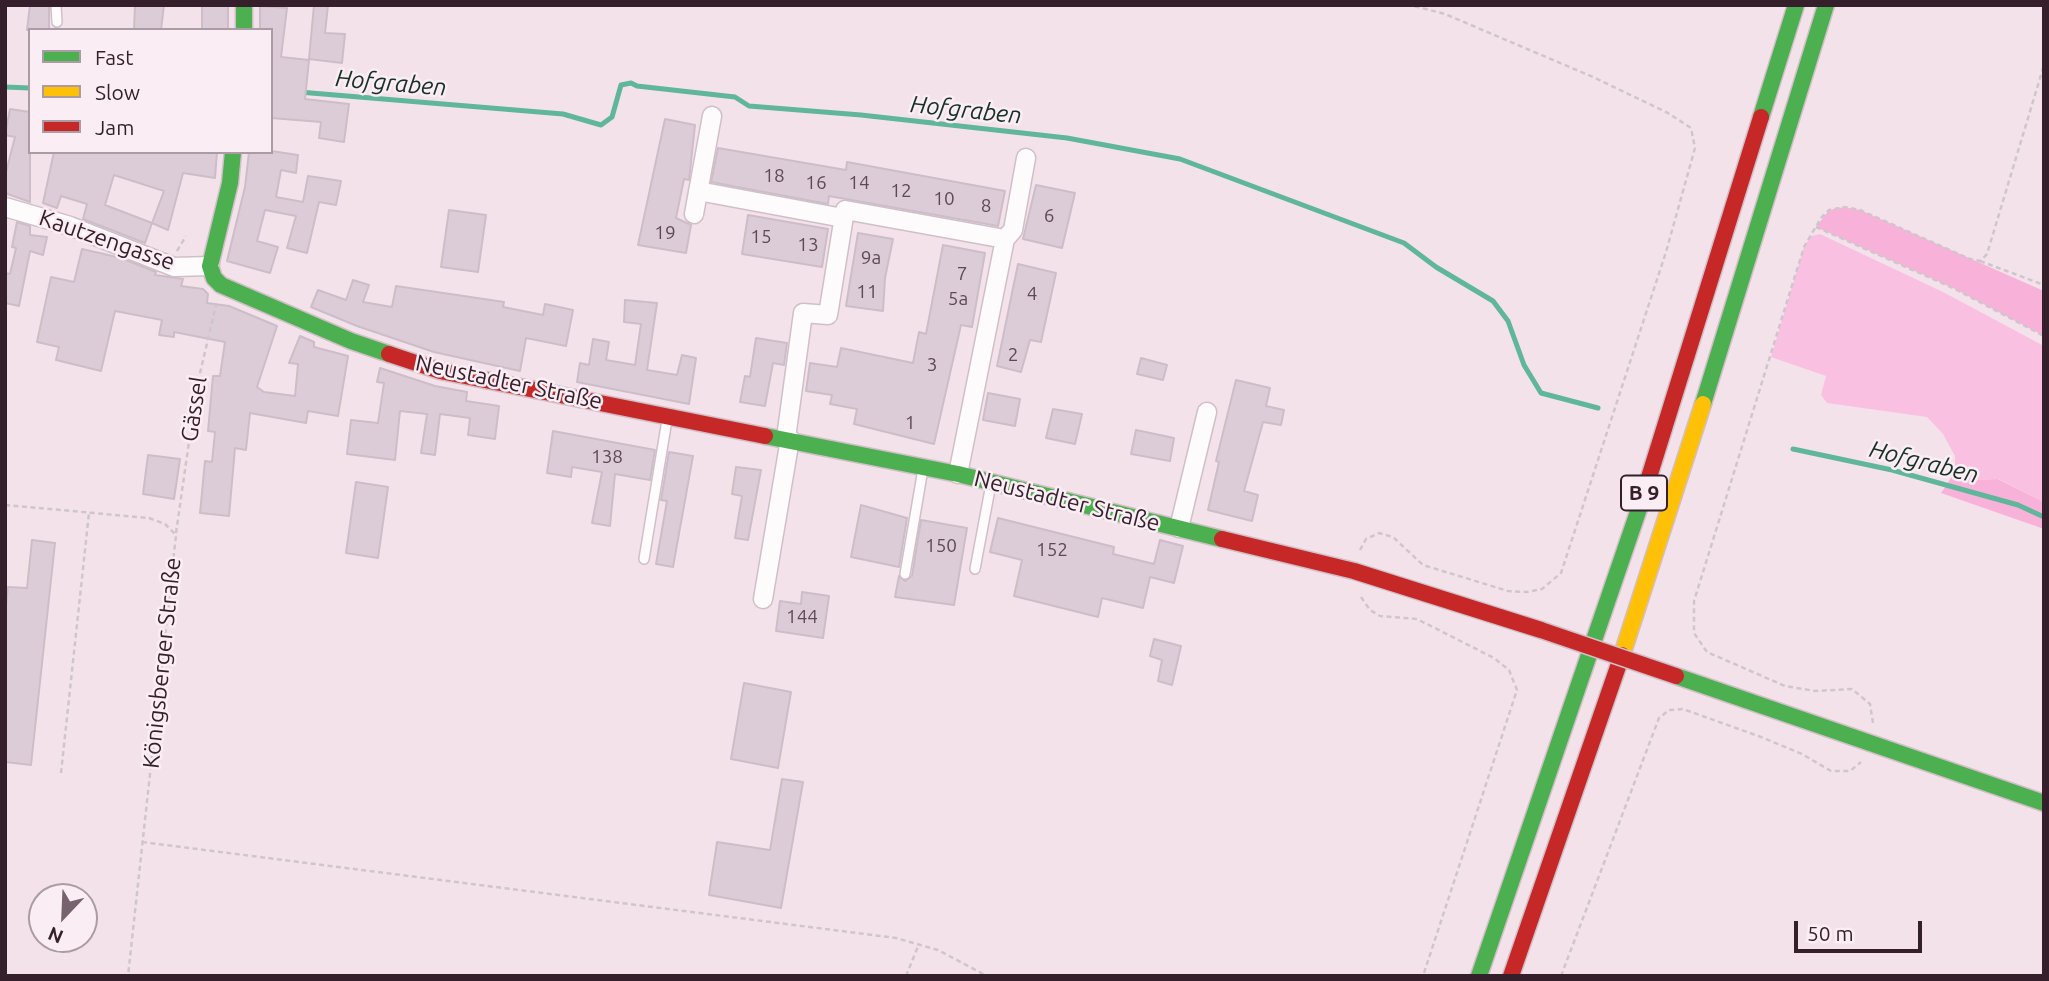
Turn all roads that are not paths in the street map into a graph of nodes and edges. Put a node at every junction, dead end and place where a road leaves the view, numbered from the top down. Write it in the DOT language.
graph roads {
  1 [pos="56,5"];
  2 [pos="244,5"];
  3 [pos="1796,5"];
  4 [pos="1826,5"];
  5 [pos="57,22"];
  6 [pos="244,28"];
  7 [pos="712,117"];
  8 [pos="233,154"];
  9 [pos="1026,158"];
  10 [pos="698,191"];
  11 [pos="5,207"];
  12 [pos="694,214"];
  13 [pos="843,218"];
  14 [pos="1004,239"];
  15 [pos="210,266"];
  16 [pos="1207,412"];
  17 [pos="668,415"];
  18 [pos="788,438"];
  19 [pos="923,467"];
  20 [pos="958,474"];
  21 [pos="991,482"];
  22 [pos="1179,528"];
  23 [pos="644,559"];
  24 [pos="975,569"];
  25 [pos="905,574"];
  26 [pos="763,599"];
  27 [pos="2044,803"];
  28 [pos="1479,976"];
  29 [pos="1511,976"];
  1 -- 5 [label="lane"];
  2 -- 6 [label="main road"];
  3 -- 28 [label="main road, B 9"];
  4 -- 29 [label="main road, B 9"];
  7 -- 10 [label="street"];
  8 -- 15 [label="main road"];
  9 -- 14 [label="street"];
  10 -- 12 [label="street"];
  10 -- 13 [label="street"];
  11 -- 15 [label="street, Kautzengasse"];
  13 -- 14 [label="street"];
  13 -- 18 [label="street"];
  14 -- 20 [label="street"];
  15 -- 17 [label="main road, Neustadter Straße"];
  16 -- 22 [label="street, Neustadter Straße"];
  17 -- 18 [label="main road, Neustadter Straße"];
  17 -- 23 [label="lane"];
  18 -- 19 [label="main road, Neustadter Straße"];
  18 -- 26 [label="street"];
  19 -- 20 [label="main road, Neustadter Straße"];
  19 -- 25 [label="lane"];
  20 -- 21 [label="main road, Neustadter Straße"];
  21 -- 22 [label="main road, Neustadter Straße"];
  21 -- 24 [label="lane"];
  22 -- 27 [label="main road, Neustadter Straße, bridge"];
}
